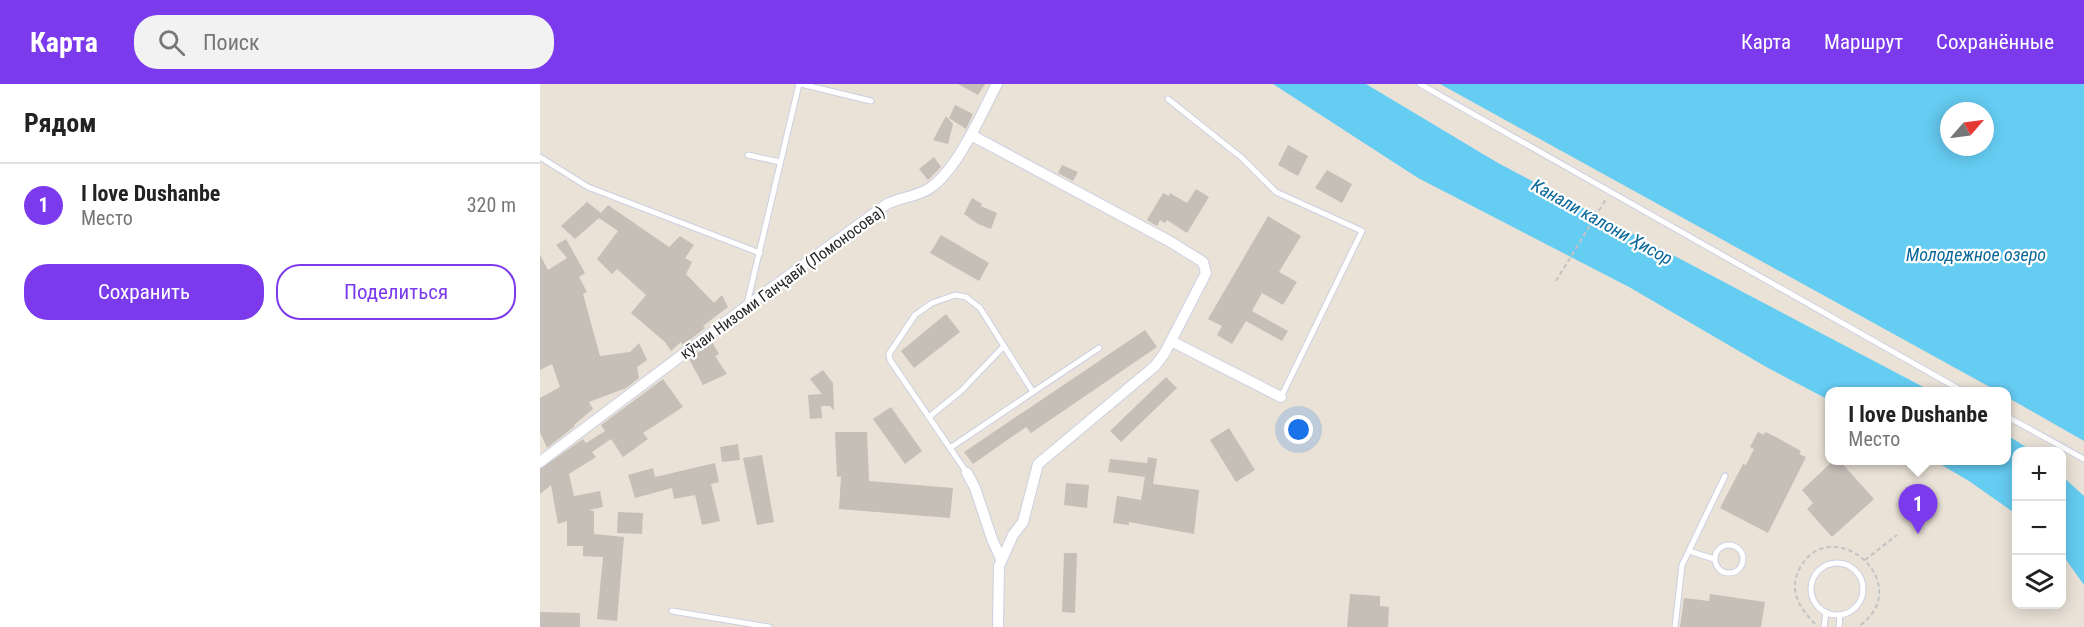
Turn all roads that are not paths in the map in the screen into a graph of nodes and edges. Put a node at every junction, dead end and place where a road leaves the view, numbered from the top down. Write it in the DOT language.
graph roads {
  1 [pos="800,84"];
  2 [pos="997,84"];
  3 [pos="1420,84"];
  4 [pos="1168,99"];
  5 [pos="871,101"];
  6 [pos="970,135"];
  7 [pos="748,155"];
  8 [pos="540,157"];
  9 [pos="780,162"];
  10 [pos="760,253"];
  11 [pos="747,306"];
  12 [pos="1171,341"];
  13 [pos="1004,346"];
  14 [pos="1099,348"];
  15 [pos="1955,387"];
  16 [pos="1032,392"];
  17 [pos="1281,397"];
  18 [pos="929,417"];
  19 [pos="2011,418"];
  20 [pos="950,448"];
  21 [pos="2084,459"];
  22 [pos="540,462"];
  23 [pos="967,473"];
  24 [pos="1725,476"];
  25 [pos="1689,551"];
  26 [pos="1001,559"];
  27 [pos="1714,559"];
  28 [pos="672,611"];
  29 [pos="1826,612"];
  30 [pos="1840,615"];
  31 [pos="769,627"];
  32 [pos="998,627"];
  33 [pos="1675,627"];
  34 [pos="1824,627"];
  35 [pos="1839,627"];
  1 -- 5 [label="lane"];
  1 -- 9 [label="lane"];
  2 -- 6 [label="street, кӯчаи Низоми Ганҷавӣ (Ломоносова)"];
  3 -- 15 [label="lane"];
  4 -- 17 [label="lane"];
  6 -- 11 [label="street, кӯчаи Низоми Ганҷавӣ (Ломоносова)"];
  6 -- 12 [label="street"];
  7 -- 9 [label="lane"];
  8 -- 10 [label="lane"];
  9 -- 10 [label="lane"];
  10 -- 11 [label="lane"];
  11 -- 22 [label="street, кӯчаи Низоми Ганҷавӣ (Ломоносова)"];
  12 -- 17 [label="street"];
  12 -- 26 [label="street"];
  13 -- 16 [label="lane"];
  13 -- 18 [label="lane"];
  13 -- 18 [label="lane"];
  14 -- 16 [label="lane"];
  16 -- 20 [label="lane"];
  18 -- 20 [label="lane"];
  19 -- 21 [label="lane"];
  20 -- 23 [label="lane"];
  23 -- 26 [label="street"];
  24 -- 25 [label="lane"];
  25 -- 27 [label="lane"];
  25 -- 33 [label="lane"];
  26 -- 32 [label="street"];
  27 -- 27 [label="lane"];
  28 -- 31 [label="lane"];
  29 -- 30 [label="lane"];
  29 -- 30 [label="lane"];
  29 -- 34 [label="lane"];
  30 -- 35 [label="lane"];
}
